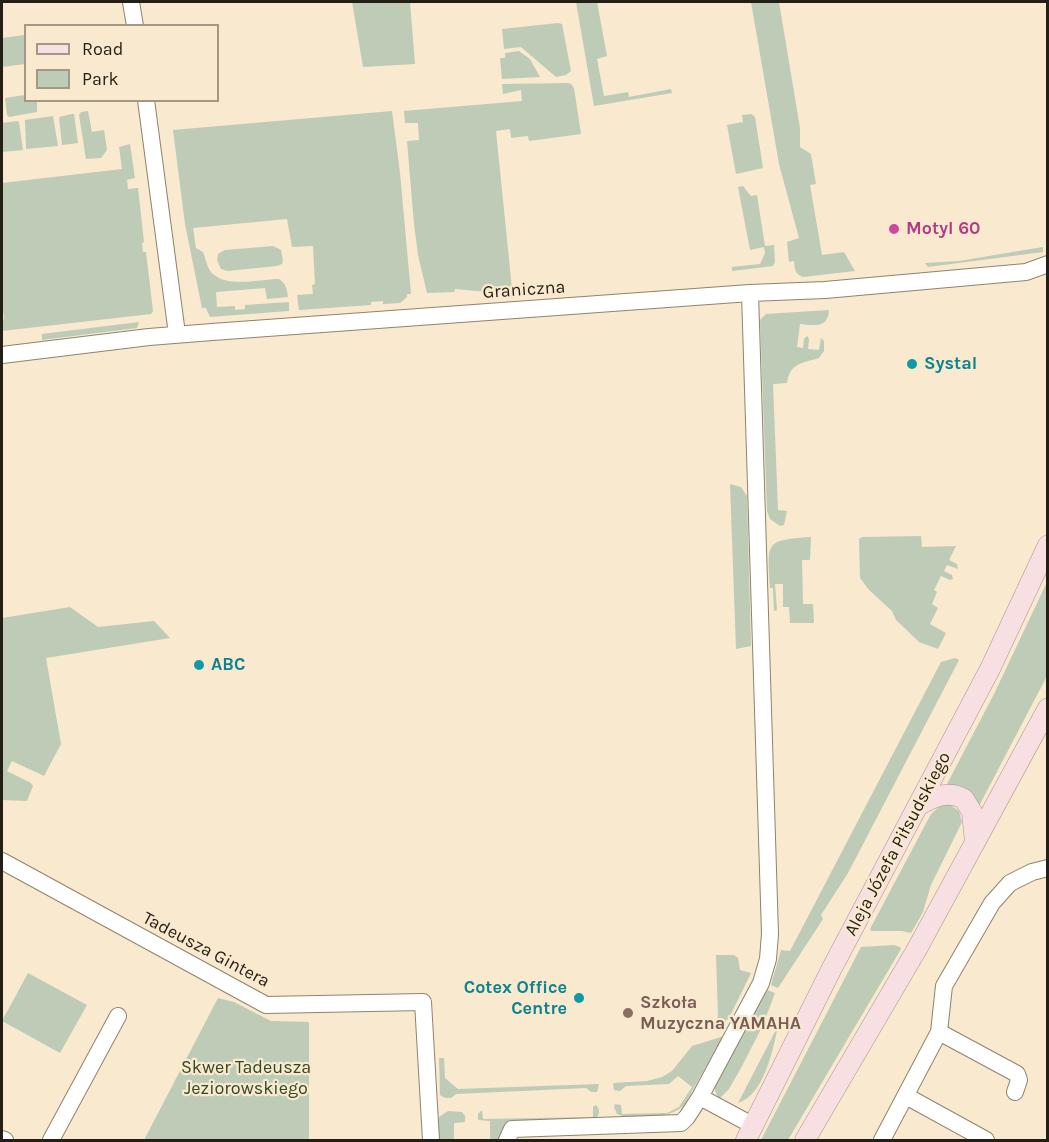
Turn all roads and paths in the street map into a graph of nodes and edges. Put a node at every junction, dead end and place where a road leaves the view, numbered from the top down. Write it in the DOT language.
graph roads {
  1 [pos="131,2"];
  2 [pos="135,24"];
  3 [pos="146,102"];
  4 [pos="1047,264"];
  5 [pos="1026,272"];
  6 [pos="1047,273"];
  7 [pos="750,293"];
  8 [pos="177,334"];
  9 [pos="2,355"];
  10 [pos="1047,545"];
  11 [pos="1047,708"];
  12 [pos="918,806"];
  13 [pos="975,843"];
  14 [pos="2,861"];
  15 [pos="1047,868"];
  16 [pos="118,1016"];
  17 [pos="939,1032"];
  18 [pos="1015,1092"];
  19 [pos="906,1096"];
  20 [pos="700,1097"];
  21 [pos="750,1133"];
  22 [pos="573,1134"];
  23 [pos="431,1136"];
  24 [pos="51,1140"];
  25 [pos="507,1140"];
  26 [pos="805,1140"];
  27 [pos="882,1140"];
  28 [pos="986,1140"];
  1 -- 2 [label="street"];
  3 -- 8 [label="street"];
  4 -- 5 [label="street, Graniczna"];
  5 -- 6 [label="street"];
  5 -- 7 [label="street, Graniczna"];
  7 -- 8 [label="street, Graniczna"];
  7 -- 20 [label="street"];
  8 -- 9 [label="street, Graniczna"];
  10 -- 12 [label="main road, Aleja Józefa Piłsudskiego"];
  11 -- 13 [label="main road"];
  12 -- 13 [label="main road"];
  12 -- 21 [label="main road, Aleja Józefa Piłsudskiego"];
  13 -- 26 [label="main road"];
  14 -- 23 [label="street, Tadeusza Gintera"];
  15 -- 17 [label="street"];
  16 -- 24 [label="street"];
  17 -- 18 [label="street"];
  17 -- 19 [label="street"];
  19 -- 27 [label="street"];
  19 -- 28 [label="street"];
  20 -- 21 [label="street"];
  20 -- 22 [label="street"];
  22 -- 25 [label="street"];
}
